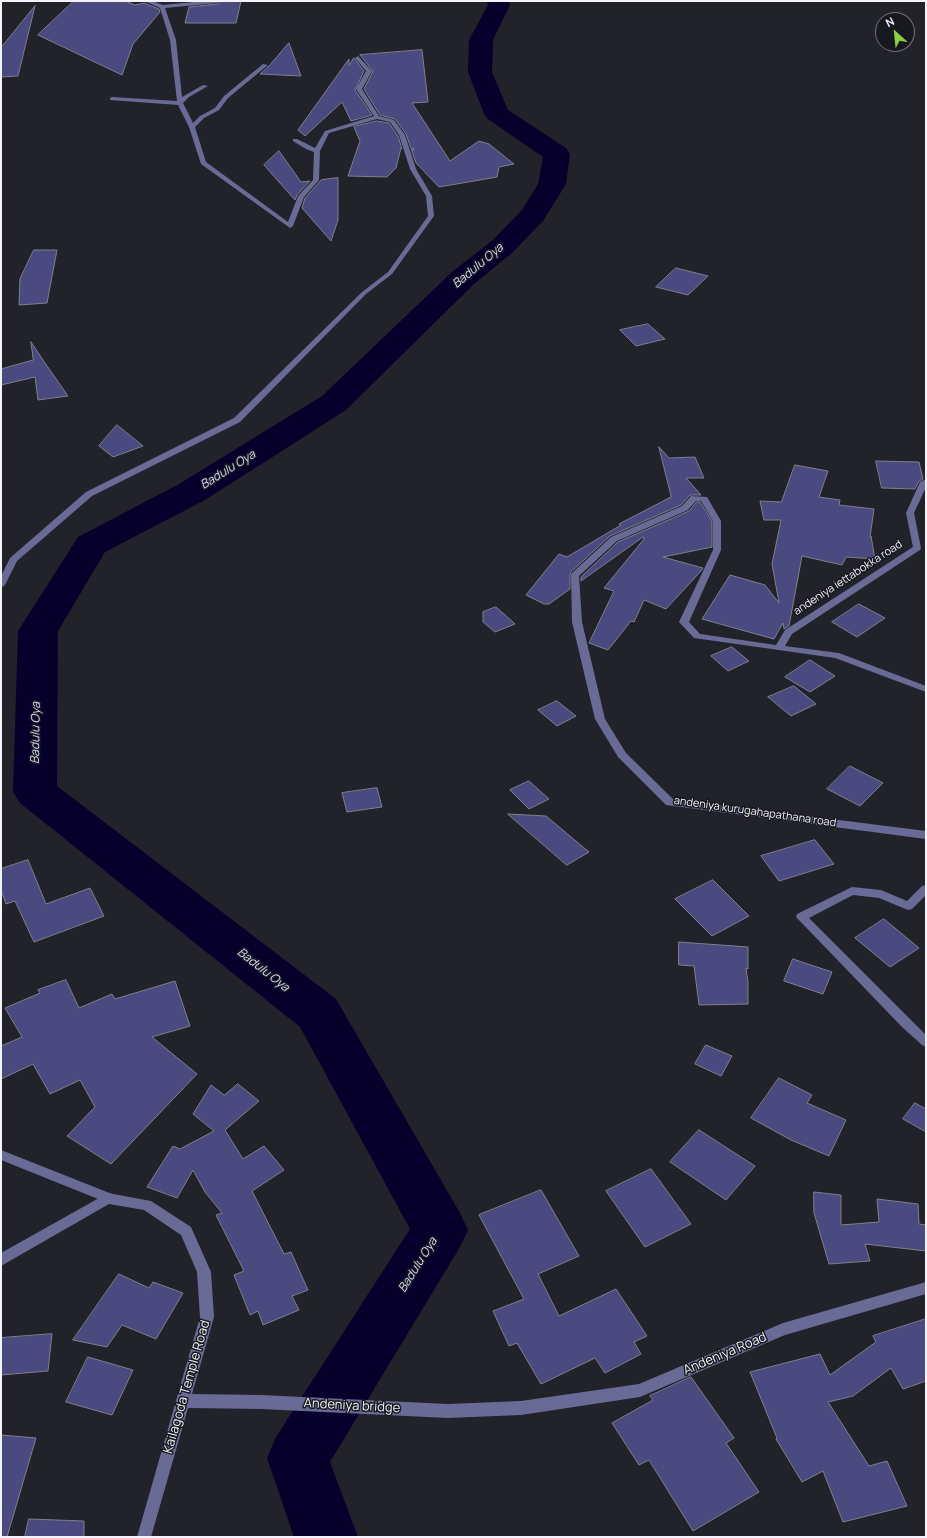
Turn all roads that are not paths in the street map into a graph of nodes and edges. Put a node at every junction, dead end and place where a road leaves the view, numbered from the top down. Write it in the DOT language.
graph roads {
  1 [pos="147,1"];
  2 [pos="218,1"];
  3 [pos="162,7"];
  4 [pos="358,58"];
  5 [pos="264,64"];
  6 [pos="205,86"];
  7 [pos="112,99"];
  8 [pos="180,103"];
  9 [pos="376,117"];
  10 [pos="192,127"];
  11 [pos="295,140"];
  12 [pos="317,151"];
  13 [pos="926,481"];
  14 [pos="1,585"];
  15 [pos="779,648"];
  16 [pos="926,689"];
  17 [pos="926,835"];
  18 [pos="926,889"];
  19 [pos="926,1042"];
  20 [pos="1,1155"];
  21 [pos="108,1198"];
  22 [pos="1,1260"];
  23 [pos="926,1288"];
  24 [pos="184,1401"];
  25 [pos="521,1408"];
  26 [pos="144,1537"];
  1 -- 3 [label="street"];
  2 -- 3 [label="street"];
  3 -- 8 [label="street"];
  4 -- 9 [label="street"];
  5 -- 10 [label="street"];
  6 -- 8 [label="street"];
  7 -- 8 [label="street"];
  8 -- 10 [label="street"];
  9 -- 12 [label="street"];
  9 -- 14 [label="street"];
  10 -- 12 [label="street"];
  11 -- 12 [label="street"];
  13 -- 15 [label="street, andeniya iettabokka road"];
  15 -- 16 [label="street"];
  15 -- 17 [label="street, andeniya kurugahapathana road"];
  18 -- 19 [label="street"];
  20 -- 21 [label="street, Kailagoda Temple Road"];
  21 -- 22 [label="street"];
  21 -- 24 [label="street, Kailagoda Temple Road"];
  23 -- 25 [label="street, Andeniya Road"];
  24 -- 25 [label="street, Andeniya bridge"];
  24 -- 26 [label="street, Kailagoda Temple Road"];
}
